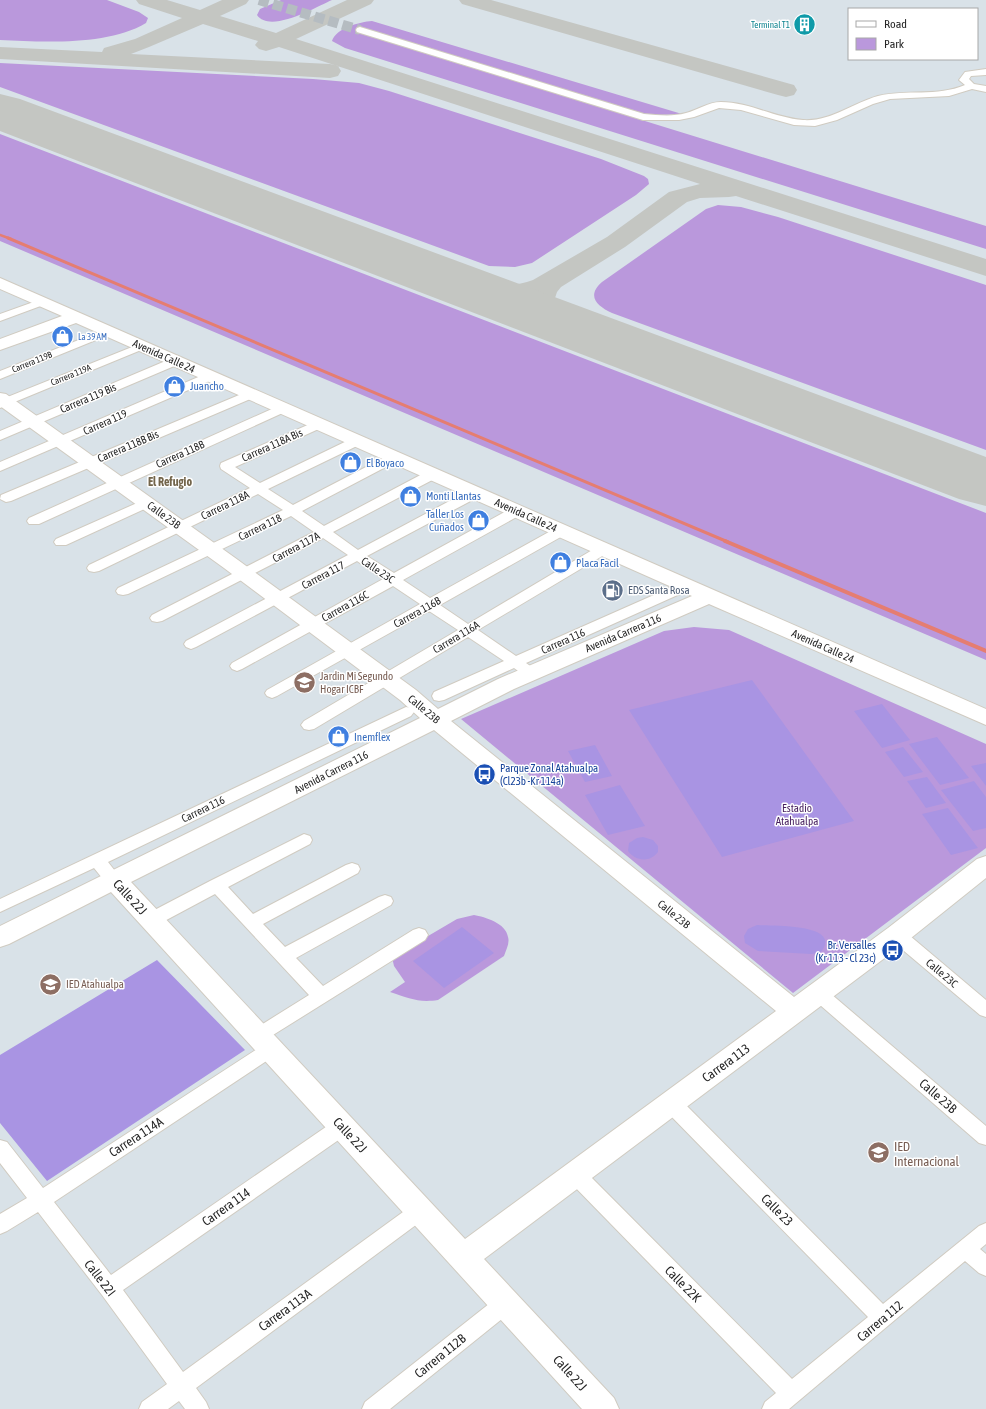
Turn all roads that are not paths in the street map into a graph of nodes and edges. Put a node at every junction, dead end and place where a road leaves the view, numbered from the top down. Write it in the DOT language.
graph roads {
  1 [pos="360,30"];
  2 [pos="986,72"];
  3 [pos="979,88"];
  4 [pos="3,287"];
  5 [pos="42,302"];
  6 [pos="76,317"];
  7 [pos="0,318"];
  8 [pos="108,331"];
  9 [pos="0,346"];
  10 [pos="142,346"];
  11 [pos="175,361"];
  12 [pos="0,375"];
  13 [pos="210,376"];
  14 [pos="251,394"];
  15 [pos="2,401"];
  16 [pos="283,408"];
  17 [pos="33,421"];
  18 [pos="319,424"];
  19 [pos="0,436"];
  20 [pos="61,441"];
  21 [pos="356,441"];
  22 [pos="395,458"];
  23 [pos="90,462"];
  24 [pos="226,466"];
  25 [pos="0,467"];
  26 [pos="433,474"];
  27 [pos="117,482"];
  28 [pos="258,489"];
  29 [pos="475,493"];
  30 [pos="6,498"];
  31 [pos="146,503"];
  32 [pos="292,511"];
  33 [pos="516,511"];
  34 [pos="34,521"];
  35 [pos="179,527"];
  36 [pos="561,530"];
  37 [pos="323,532"];
  38 [pos="61,542"];
  39 [pos="604,549"];
  40 [pos="212,550"];
  41 [pos="358,556"];
  42 [pos="94,568"];
  43 [pos="245,574"];
  44 [pos="393,580"];
  45 [pos="686,586"];
  46 [pos="123,591"];
  47 [pos="710,596"];
  48 [pos="278,599"];
  49 [pos="430,604"];
  50 [pos="157,618"];
  51 [pos="312,624"];
  52 [pos="468,630"];
  53 [pos="191,644"];
  54 [pos="348,651"];
  55 [pos="237,666"];
  56 [pos="523,668"];
  57 [pos="386,679"];
  58 [pos="272,693"];
  59 [pos="438,707"];
  60 [pos="406,712"];
  61 [pos="986,718"];
  62 [pos="309,725"];
  63 [pos="322,751"];
  64 [pos="339,768"];
  65 [pos="304,840"];
  66 [pos="97,860"];
  67 [pos="352,869"];
  68 [pos="982,875"];
  69 [pos="114,880"];
  70 [pos="216,886"];
  71 [pos="385,901"];
  72 [pos="0,906"];
  73 [pos="151,920"];
  74 [pos="252,922"];
  75 [pos="419,935"];
  76 [pos="897,935"];
  77 [pos="0,938"];
  78 [pos="284,956"];
  79 [pos="818,993"];
  80 [pos="321,996"];
  81 [pos="986,1010"];
  82 [pos="794,1011"];
  83 [pos="265,1042"];
  84 [pos="671,1103"];
  85 [pos="342,1126"];
  86 [pos="986,1137"];
  87 [pos="0,1148"];
  88 [pos="574,1174"];
  89 [pos="40,1200"];
  90 [pos="420,1210"];
  91 [pos="0,1225"];
  92 [pos="986,1232"];
  93 [pos="966,1248"];
  94 [pos="464,1257"];
  95 [pos="986,1266"];
  96 [pos="109,1288"];
  97 [pos="506,1303"];
  98 [pos="883,1318"];
  99 [pos="181,1386"];
  100 [pos="792,1394"];
  101 [pos="598,1407"];
  102 [pos="150,1409"];
  103 [pos="198,1409"];
  104 [pos="373,1409"];
  105 [pos="774,1409"];
  1 -- 3 [label="street"];
  2 -- 3 [label="street"];
  4 -- 5 [label="street, Avenida Calle 24"];
  5 -- 6 [label="street, Avenida Calle 24"];
  5 -- 7 [label="street"];
  6 -- 8 [label="street, Avenida Calle 24"];
  6 -- 9 [label="street"];
  8 -- 10 [label="street, Avenida Calle 24"];
  8 -- 12 [label="street, Carrera 119B"];
  10 -- 11 [label="street, Avenida Calle 24"];
  10 -- 15 [label="street, Carrera 119A"];
  11 -- 13 [label="street, Avenida Calle 24"];
  11 -- 17 [label="street, Carrera 119 Bis"];
  13 -- 14 [label="street, Avenida Calle 24"];
  13 -- 20 [label="street, Carrera 119"];
  14 -- 16 [label="street, Avenida Calle 24"];
  14 -- 23 [label="street, Carrera 118B Bis"];
  15 -- 17 [label="street, Calle 23B"];
  16 -- 18 [label="street, Avenida Calle 24"];
  16 -- 27 [label="street, Carrera 118B"];
  17 -- 19 [label="street, Carrera 119 Bis"];
  17 -- 20 [label="street, Calle 23B"];
  18 -- 21 [label="street, Avenida Calle 24"];
  18 -- 24 [label="street, Carrera 118A Bis"];
  20 -- 23 [label="street, Calle 23B"];
  20 -- 25 [label="street, Carrera 119"];
  21 -- 22 [label="street, Avenida Calle 24"];
  21 -- 28 [label="street, Carrera 118A"];
  22 -- 26 [label="street, Avenida Calle 24"];
  22 -- 32 [label="street, Carrera 118"];
  23 -- 27 [label="street, Calle 23B"];
  23 -- 30 [label="street, Carrera 118B Bis"];
  24 -- 28 [label="street, Calle 23C"];
  26 -- 29 [label="street, Avenida Calle 24"];
  26 -- 37 [label="street, Carrera 117A"];
  27 -- 31 [label="street, Calle 23B"];
  27 -- 34 [label="street, Carrera 118B"];
  28 -- 32 [label="street, Calle 23C"];
  28 -- 35 [label="street, Carrera 118A"];
  29 -- 33 [label="street, Avenida Calle 24"];
  29 -- 41 [label="street, Carrera 117"];
  31 -- 35 [label="street, Calle 23B"];
  31 -- 38 [label="street"];
  32 -- 37 [label="street, Calle 23C"];
  32 -- 40 [label="street, Carrera 118"];
  33 -- 36 [label="street, Avenida Calle 24"];
  33 -- 44 [label="street, Carrera 116C"];
  35 -- 40 [label="street, Calle 23B"];
  35 -- 42 [label="street, Carrera 118A"];
  36 -- 39 [label="street, Avenida Calle 24"];
  36 -- 49 [label="street, Carrera 116B"];
  37 -- 41 [label="street, Calle 23C"];
  37 -- 43 [label="street, Carrera 117A"];
  39 -- 45 [label="street, Avenida Calle 24"];
  39 -- 52 [label="street, Carrera 116A"];
  40 -- 43 [label="street, Calle 23B"];
  40 -- 46 [label="street, Carrera 118"];
  41 -- 44 [label="street, Calle 23C"];
  41 -- 48 [label="street, Carrera 117"];
  43 -- 48 [label="street, Calle 23B"];
  43 -- 50 [label="street, Carrera 117A"];
  44 -- 49 [label="street, Calle 23C"];
  44 -- 51 [label="street, Carrera 116C"];
  45 -- 47 [label="street, Avenida Calle 24"];
  45 -- 56 [label="street, Carrera 116"];
  47 -- 56 [label="street, Avenida Carrera 116"];
  47 -- 61 [label="street, Avenida Calle 24"];
  48 -- 51 [label="street, Calle 23B"];
  48 -- 53 [label="street, Carrera 117"];
  49 -- 52 [label="street, Calle 23C"];
  49 -- 54 [label="street, Carrera 116B"];
  51 -- 54 [label="street, Calle 23B"];
  51 -- 55 [label="street, Carrera 116C"];
  52 -- 56 [label="street, Calle 23C"];
  52 -- 57 [label="street, Carrera 116A"];
  54 -- 57 [label="street, Calle 23B"];
  54 -- 58 [label="street, Carrera 116B"];
  56 -- 59 [label="street, Avenida Carrera 116"];
  57 -- 59 [label="street, Calle 23B"];
  57 -- 62 [label="street, Carrera 116A"];
  59 -- 64 [label="street, Avenida Carrera 116"];
  59 -- 82 [label="street, Calle 23B"];
  60 -- 63 [label="street, Carrera 116"];
  63 -- 64 [label="street"];
  63 -- 66 [label="street, Carrera 116"];
  64 -- 69 [label="street, Avenida Carrera 116"];
  65 -- 70 [label="street"];
  66 -- 69 [label="street, Calle 22J"];
  66 -- 72 [label="street, Carrera 116"];
  67 -- 74 [label="street"];
  68 -- 76 [label="street, Carrera 113"];
  69 -- 73 [label="street, Calle 22J"];
  69 -- 77 [label="street, Avenida Carrera 116"];
  70 -- 73 [label="street"];
  70 -- 74 [label="street"];
  71 -- 78 [label="street"];
  73 -- 83 [label="street, Calle 22J"];
  74 -- 78 [label="street"];
  75 -- 80 [label="street, Carrera 114A"];
  76 -- 79 [label="street, Carrera 113"];
  76 -- 81 [label="street, Calle 23C"];
  78 -- 80 [label="street"];
  79 -- 82 [label="street, Carrera 113"];
  79 -- 86 [label="street, Calle 23B"];
  80 -- 83 [label="street, Carrera 114A"];
  82 -- 84 [label="street, Carrera 113"];
  83 -- 85 [label="street, Calle 22J"];
  83 -- 89 [label="street, Carrera 114A"];
  84 -- 88 [label="street, Carrera 113"];
  84 -- 98 [label="street, Calle 23"];
  85 -- 90 [label="street, Calle 22J"];
  85 -- 96 [label="street, Carrera 114"];
  87 -- 89 [label="street, Calle 22I"];
  88 -- 94 [label="street, Carrera 113"];
  88 -- 100 [label="street, Calle 22K"];
  89 -- 91 [label="street, Carrera 114A"];
  89 -- 96 [label="street, Calle 22I"];
  90 -- 94 [label="street, Calle 22J"];
  90 -- 99 [label="street, Carrera 113A"];
  92 -- 93 [label="street, Carrera 112"];
  93 -- 95 [label="street"];
  93 -- 98 [label="street, Carrera 112"];
  94 -- 97 [label="street, Calle 22J"];
  96 -- 99 [label="street, Calle 22I"];
  97 -- 101 [label="street, Calle 22J"];
  97 -- 104 [label="street, Carrera 112B"];
  98 -- 100 [label="street, Carrera 112"];
  99 -- 102 [label="street, Carrera 113A"];
  99 -- 103 [label="street, Calle 22I"];
  100 -- 105 [label="street, Carrera 112"];
}
